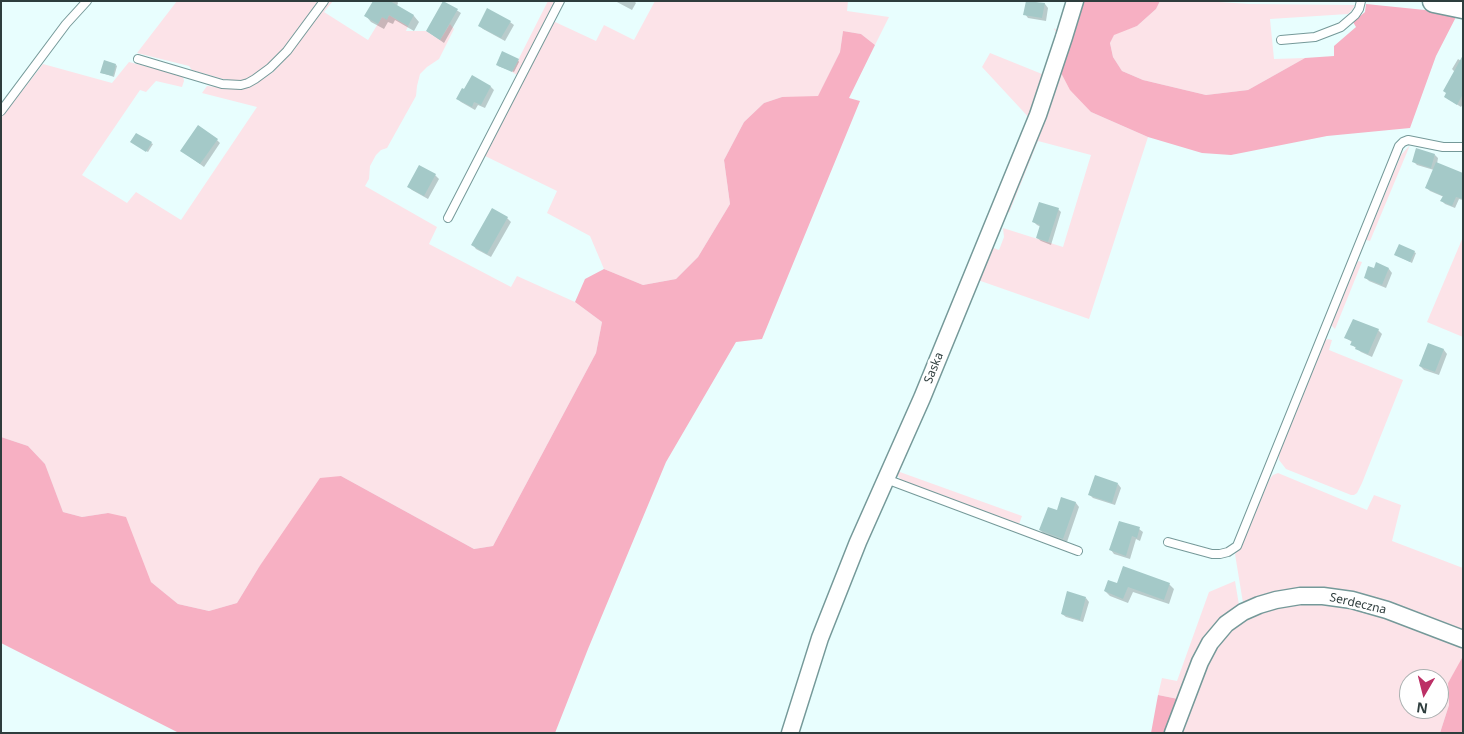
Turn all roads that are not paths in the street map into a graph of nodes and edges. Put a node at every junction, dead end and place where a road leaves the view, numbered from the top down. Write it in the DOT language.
graph roads {
  1 [pos="87,1"];
  2 [pos="324,1"];
  3 [pos="560,1"];
  4 [pos="1075,1"];
  5 [pos="1361,1"];
  6 [pos="1434,1"];
  7 [pos="1463,7"];
  8 [pos="1281,40"];
  9 [pos="138,59"];
  10 [pos="1,111"];
  11 [pos="1463,147"];
  12 [pos="448,218"];
  13 [pos="886,479"];
  14 [pos="1168,542"];
  15 [pos="1078,550"];
  16 [pos="1463,639"];
  17 [pos="790,733"];
  18 [pos="1173,733"];
  1 -- 10 [label="lane"];
  2 -- 9 [label="lane"];
  3 -- 12 [label="lane"];
  4 -- 13 [label="street, Saska"];
  5 -- 8 [label="lane"];
  6 -- 7 [label="street"];
  11 -- 14 [label="lane"];
  13 -- 15 [label="lane"];
  13 -- 17 [label="street, Saska"];
  16 -- 18 [label="street, Serdeczna"];
}
